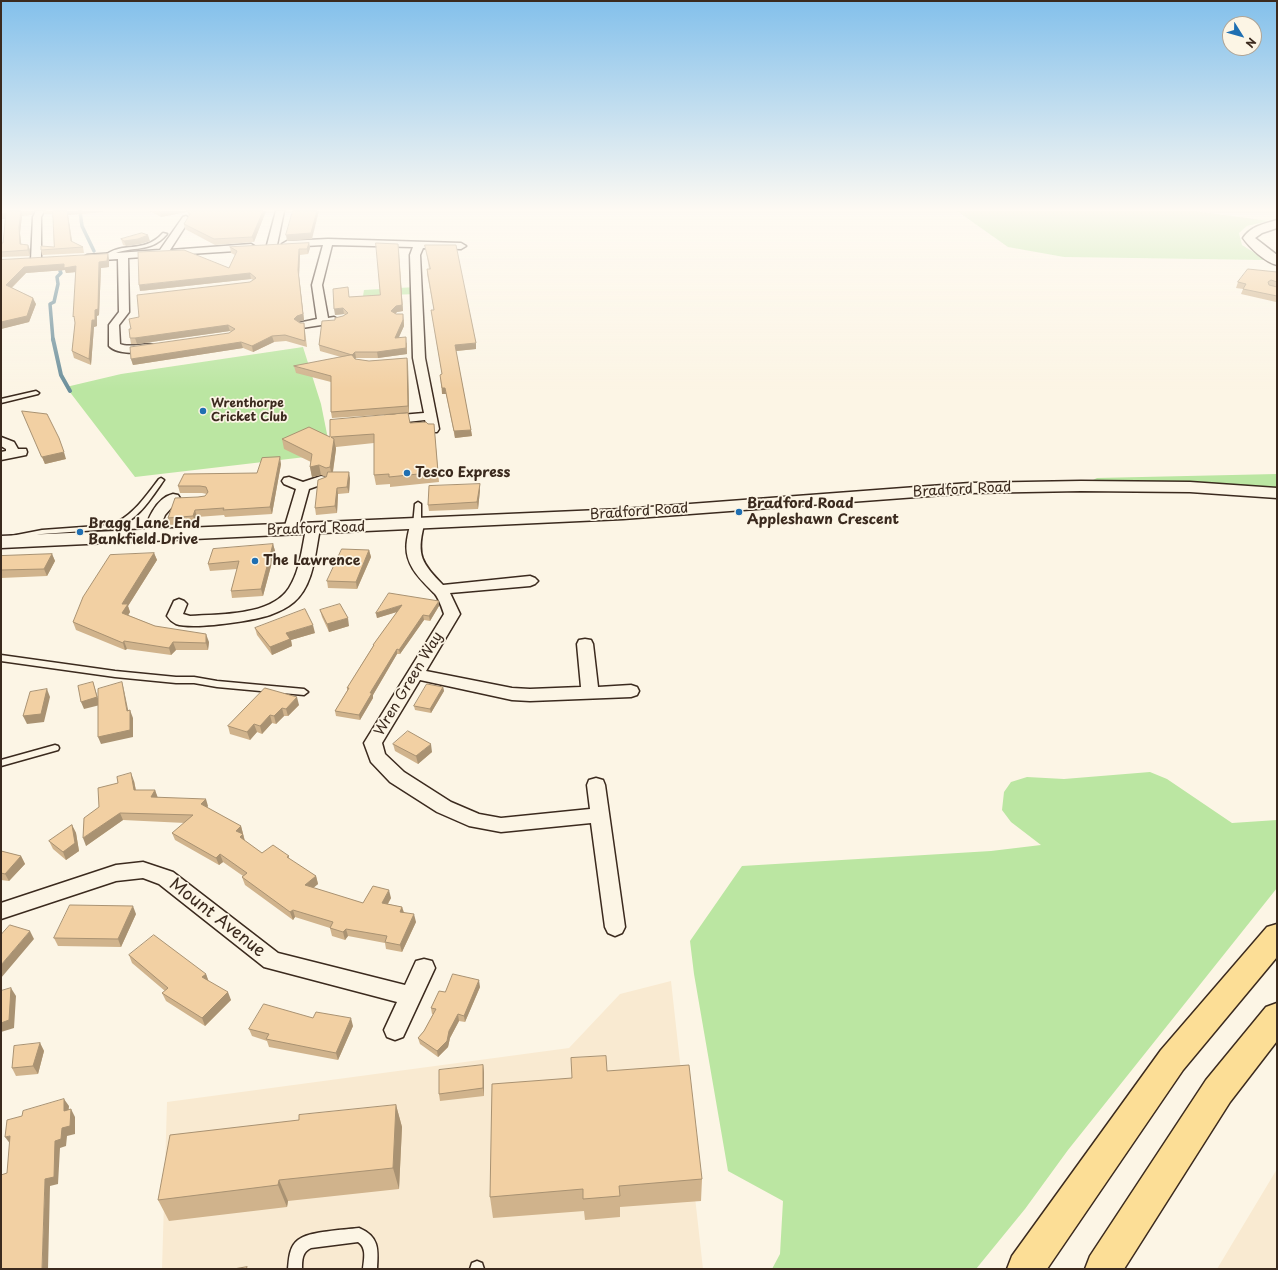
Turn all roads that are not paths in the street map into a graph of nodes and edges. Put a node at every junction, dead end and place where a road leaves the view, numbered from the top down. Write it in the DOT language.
graph roads {
  1 [pos="124,270"];
  2 [pos="321,270"];
  3 [pos="415,270"];
  4 [pos="416,315"];
  5 [pos="404,316"];
  6 [pos="344,318"];
  7 [pos="323,321"];
  8 [pos="302,325"];
  9 [pos="160,346"];
  10 [pos="419,358"];
  11 [pos="405,360"];
  12 [pos="36,394"];
  13 [pos="1,401"];
  14 [pos="431,416"];
  15 [pos="378,421"];
  16 [pos="433,429"];
  17 [pos="1,441"];
  18 [pos="12,454"];
  19 [pos="161,480"];
  20 [pos="321,480"];
  21 [pos="289,481"];
  22 [pos="303,487"];
  23 [pos="1277,493"];
  24 [pos="188,500"];
  25 [pos="418,504"];
  26 [pos="417,525"];
  27 [pos="292,529"];
  28 [pos="313,529"];
  29 [pos="149,537"];
  30 [pos="1,541"];
  31 [pos="530,581"];
  32 [pos="438,590"];
  33 [pos="179,604"];
  34 [pos="586,644"];
  35 [pos="1,658"];
  36 [pos="415,674"];
  37 [pos="631,691"];
  38 [pos="304,692"];
  39 [pos="590,693"];
  40 [pos="55,748"];
  41 [pos="1,763"];
  42 [pos="596,785"];
  43 [pos="600,815"];
  44 [pos="1,911"];
  45 [pos="616,927"];
  46 [pos="1277,936"];
  47 [pos="424,968"];
  48 [pos="411,996"];
  49 [pos="1277,1017"];
  50 [pos="395,1030"];
  51 [pos="295,1269"];
  52 [pos="370,1269"];
  53 [pos="1025,1269"];
  54 [pos="1103,1269"];
  1 -- 9 [label="street"];
  2 -- 7 [label="street"];
  3 -- 4 [label="street"];
  4 -- 5 [label="street"];
  4 -- 10 [label="street"];
  6 -- 7 [label="street"];
  7 -- 8 [label="street"];
  10 -- 11 [label="street"];
  10 -- 14 [label="street"];
  12 -- 13 [label="lane"];
  14 -- 15 [label="street"];
  14 -- 16 [label="street"];
  17 -- 18 [label="street"];
  19 -- 30 [label="lane"];
  20 -- 22 [label="street"];
  21 -- 22 [label="street"];
  22 -- 27 [label="street"];
  23 -- 26 [label="street, Bradford Road"];
  24 -- 29 [label="street"];
  25 -- 26 [label="lane"];
  26 -- 28 [label="street, Bradford Road"];
  26 -- 32 [label="street, Wren Green Way"];
  27 -- 28 [label="street, Bradford Road"];
  27 -- 29 [label="street, Bradford Road"];
  28 -- 33 [label="street"];
  29 -- 30 [label="street, Bradford Road"];
  31 -- 32 [label="street"];
  32 -- 36 [label="street, Wren Green Way"];
  34 -- 39 [label="street"];
  35 -- 38 [label="lane"];
  36 -- 39 [label="street"];
  36 -- 43 [label="street, Wren Green Way"];
  37 -- 39 [label="street"];
  40 -- 41 [label="lane"];
  42 -- 43 [label="street"];
  43 -- 45 [label="street"];
  44 -- 48 [label="street, Mount Avenue"];
  46 -- 53 [label="highway"];
  47 -- 48 [label="street"];
  48 -- 50 [label="street"];
  49 -- 54 [label="highway"];
  51 -- 52 [label="lane"];
}
